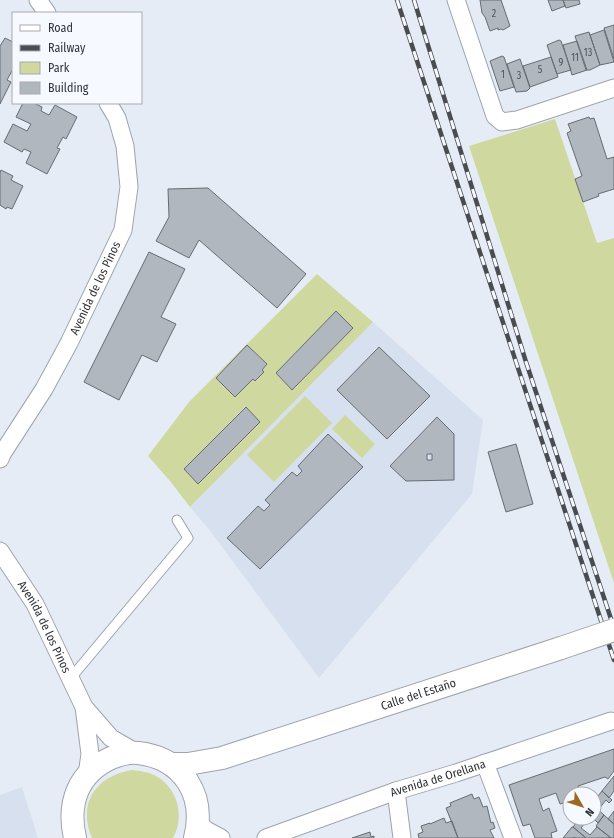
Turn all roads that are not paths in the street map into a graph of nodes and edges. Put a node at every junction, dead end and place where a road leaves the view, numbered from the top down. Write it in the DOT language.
graph roads {
  1 [pos="38,0"];
  2 [pos="456,0"];
  3 [pos="46,12"];
  4 [pos="614,88"];
  5 [pos="109,104"];
  6 [pos="0,459"];
  7 [pos="177,520"];
  8 [pos="0,551"];
  9 [pos="614,630"];
  10 [pos="70,679"];
  11 [pos="84,706"];
  12 [pos="611,721"];
  13 [pos="137,753"];
  14 [pos="222,758"];
  15 [pos="486,763"];
  16 [pos="172,764"];
  17 [pos="87,775"];
  18 [pos="396,791"];
  19 [pos="195,795"];
  20 [pos="196,830"];
  21 [pos="71,834"];
  22 [pos="221,838"];
  23 [pos="266,838"];
  24 [pos="402,838"];
  25 [pos="513,838"];
  1 -- 3 [label="street"];
  2 -- 4 [label="street"];
  5 -- 6 [label="street, Avenida de los Pinos"];
  7 -- 10 [label="lane"];
  8 -- 10 [label="street, Avenida de los Pinos"];
  9 -- 14 [label="main road, Calle del Estaño, bridge"];
  10 -- 11 [label="street, Avenida de los Pinos"];
  11 -- 13 [label="street, Avenida de los Pinos"];
  11 -- 17 [label="street, Avenida de los Pinos"];
  12 -- 15 [label="street, Avenida de Orellana"];
  13 -- 16 [label="main road"];
  13 -- 17 [label="main road"];
  14 -- 16 [label="main road, Calle del Estaño"];
  14 -- 19 [label="main road, Calle del Estaño"];
  15 -- 18 [label="street, Avenida de Orellana"];
  15 -- 25 [label="street"];
  16 -- 19 [label="main road"];
  17 -- 21 [label="main road"];
  18 -- 23 [label="street, Avenida de Orellana"];
  18 -- 24 [label="street"];
  19 -- 20 [label="main road"];
  20 -- 22 [label="street"];
}
